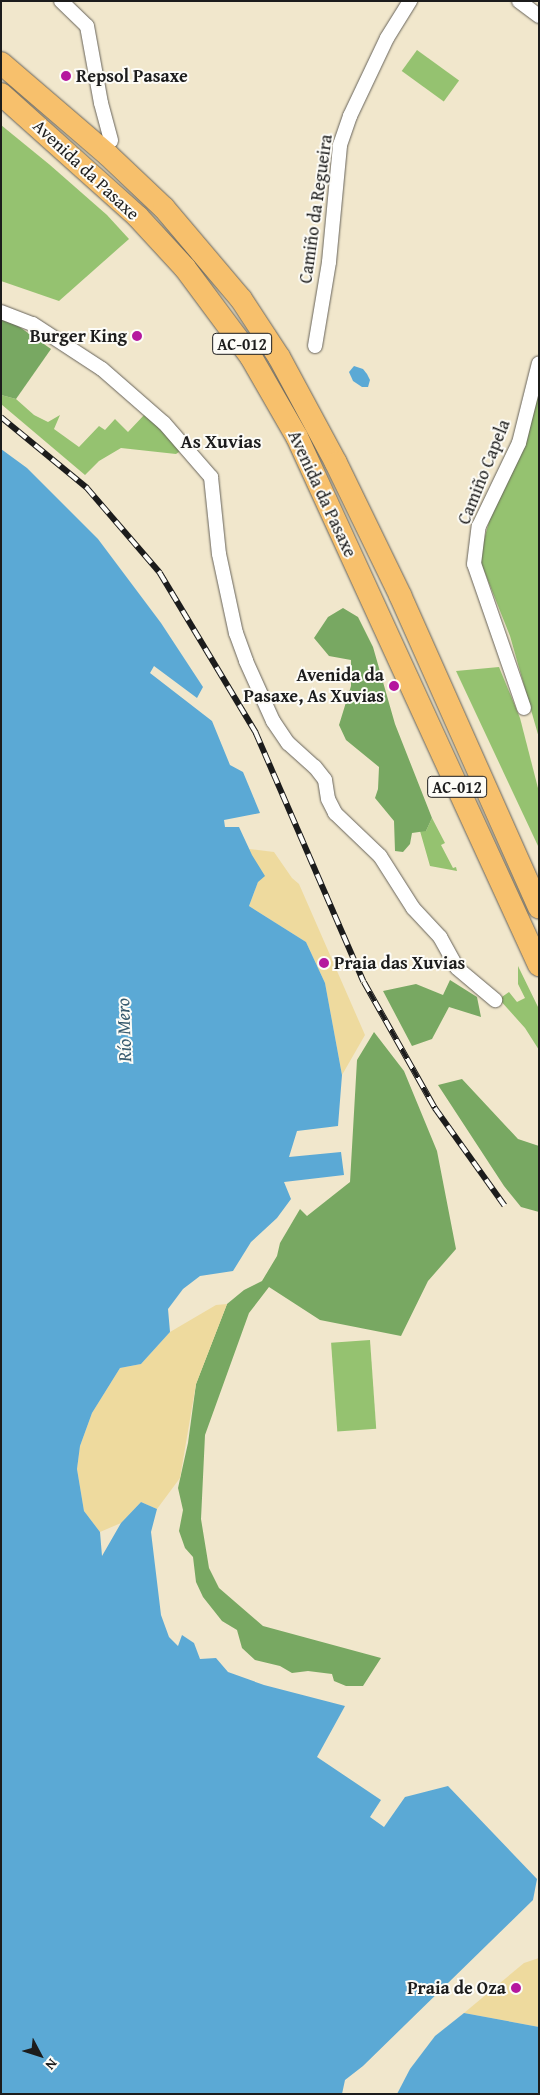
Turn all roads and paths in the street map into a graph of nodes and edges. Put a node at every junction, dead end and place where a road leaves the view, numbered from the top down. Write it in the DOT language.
graph roads {
  1 [pos="61,1"];
  2 [pos="410,1"];
  3 [pos="519,1"];
  4 [pos="538,13"];
  5 [pos="1,47"];
  6 [pos="1,63"];
  7 [pos="1,94"];
  8 [pos="111,141"];
  9 [pos="1,312"];
  10 [pos="315,346"];
  11 [pos="539,363"];
  12 [pos="336,463"];
  13 [pos="524,708"];
  14 [pos="539,908"];
  15 [pos="539,965"];
  16 [pos="495,1000"];
  1 -- 8 [label="street"];
  2 -- 10 [label="street, Camiño da Regueira"];
  3 -- 4 [label="street"];
  5 -- 8 [label="main road"];
  6 -- 12 [label="main road, Avenida da Pasaxe / AC-012"];
  7 -- 15 [label="main road, Avenida da Pasaxe / AC-012"];
  8 -- 12 [label="main road"];
  9 -- 16 [label="street"];
  11 -- 13 [label="street, Camiño Capela"];
  12 -- 14 [label="main road, Avenida da Pasaxe / AC-012"];
}
